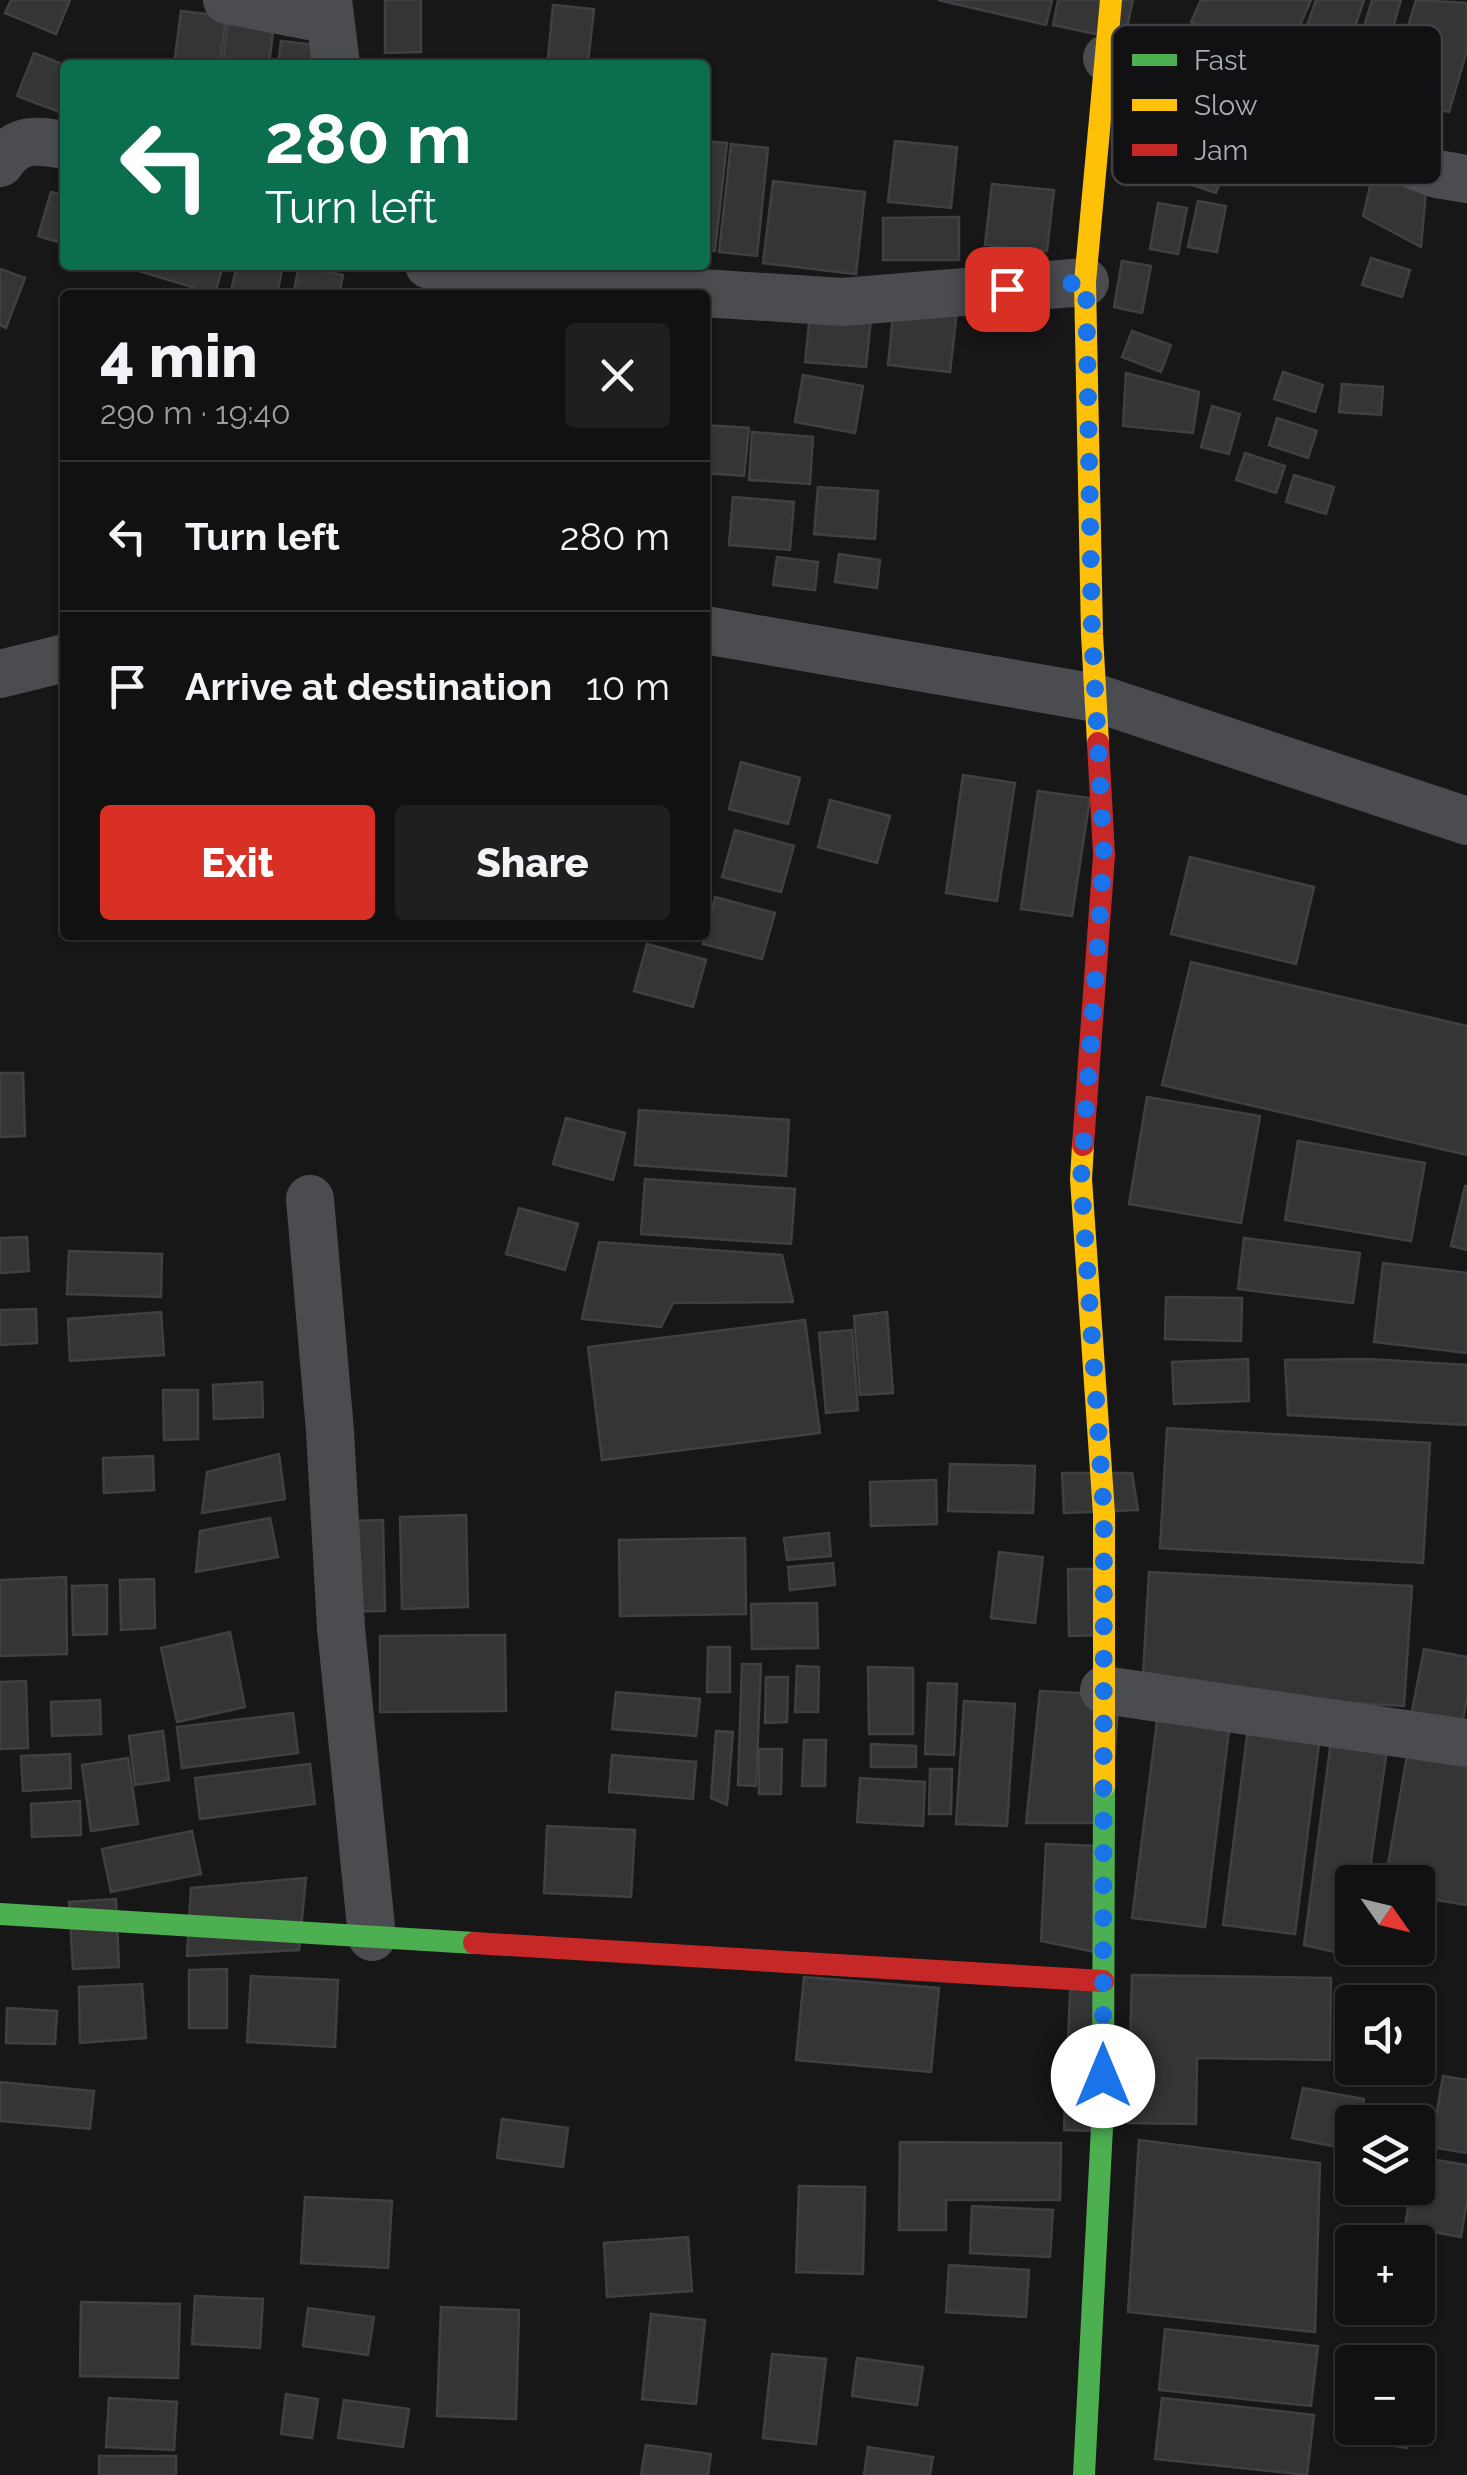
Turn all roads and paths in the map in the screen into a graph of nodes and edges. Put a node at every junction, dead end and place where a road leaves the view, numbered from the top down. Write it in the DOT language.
graph roads {
  1 [pos="227,0"];
  2 [pos="1112,0"];
  3 [pos="332,28"];
  4 [pos="1107,58"];
  5 [pos="1112,60"];
  6 [pos="60,143"];
  7 [pos="0,163"];
  8 [pos="1442,175"];
  9 [pos="1467,179"];
  10 [pos="473,270"];
  11 [pos="1086,282"];
  12 [pos="656,290"];
  13 [pos="710,293"];
  14 [pos="710,631"];
  15 [pos="60,659"];
  16 [pos="0,674"];
  17 [pos="1096,698"];
  18 [pos="1467,821"];
  19 [pos="310,1198"];
  20 [pos="1104,1690"];
  21 [pos="1467,1742"];
  22 [pos="0,1914"];
  23 [pos="372,1936"];
  24 [pos="1104,1980"];
  25 [pos="1084,2475"];
  1 -- 3 [label="street"];
  2 -- 4 [label="street"];
  4 -- 5 [label="street"];
  4 -- 11 [label="street"];
  6 -- 7 [label="street"];
  8 -- 9 [label="street"];
  10 -- 12 [label="street"];
  11 -- 13 [label="street"];
  11 -- 17 [label="street"];
  14 -- 17 [label="street"];
  15 -- 16 [label="street"];
  17 -- 18 [label="street"];
  17 -- 20 [label="street"];
  19 -- 23 [label="street"];
  20 -- 21 [label="street"];
  20 -- 24 [label="street"];
  22 -- 23 [label="street"];
  23 -- 24 [label="street"];
  24 -- 25 [label="street"];
}
